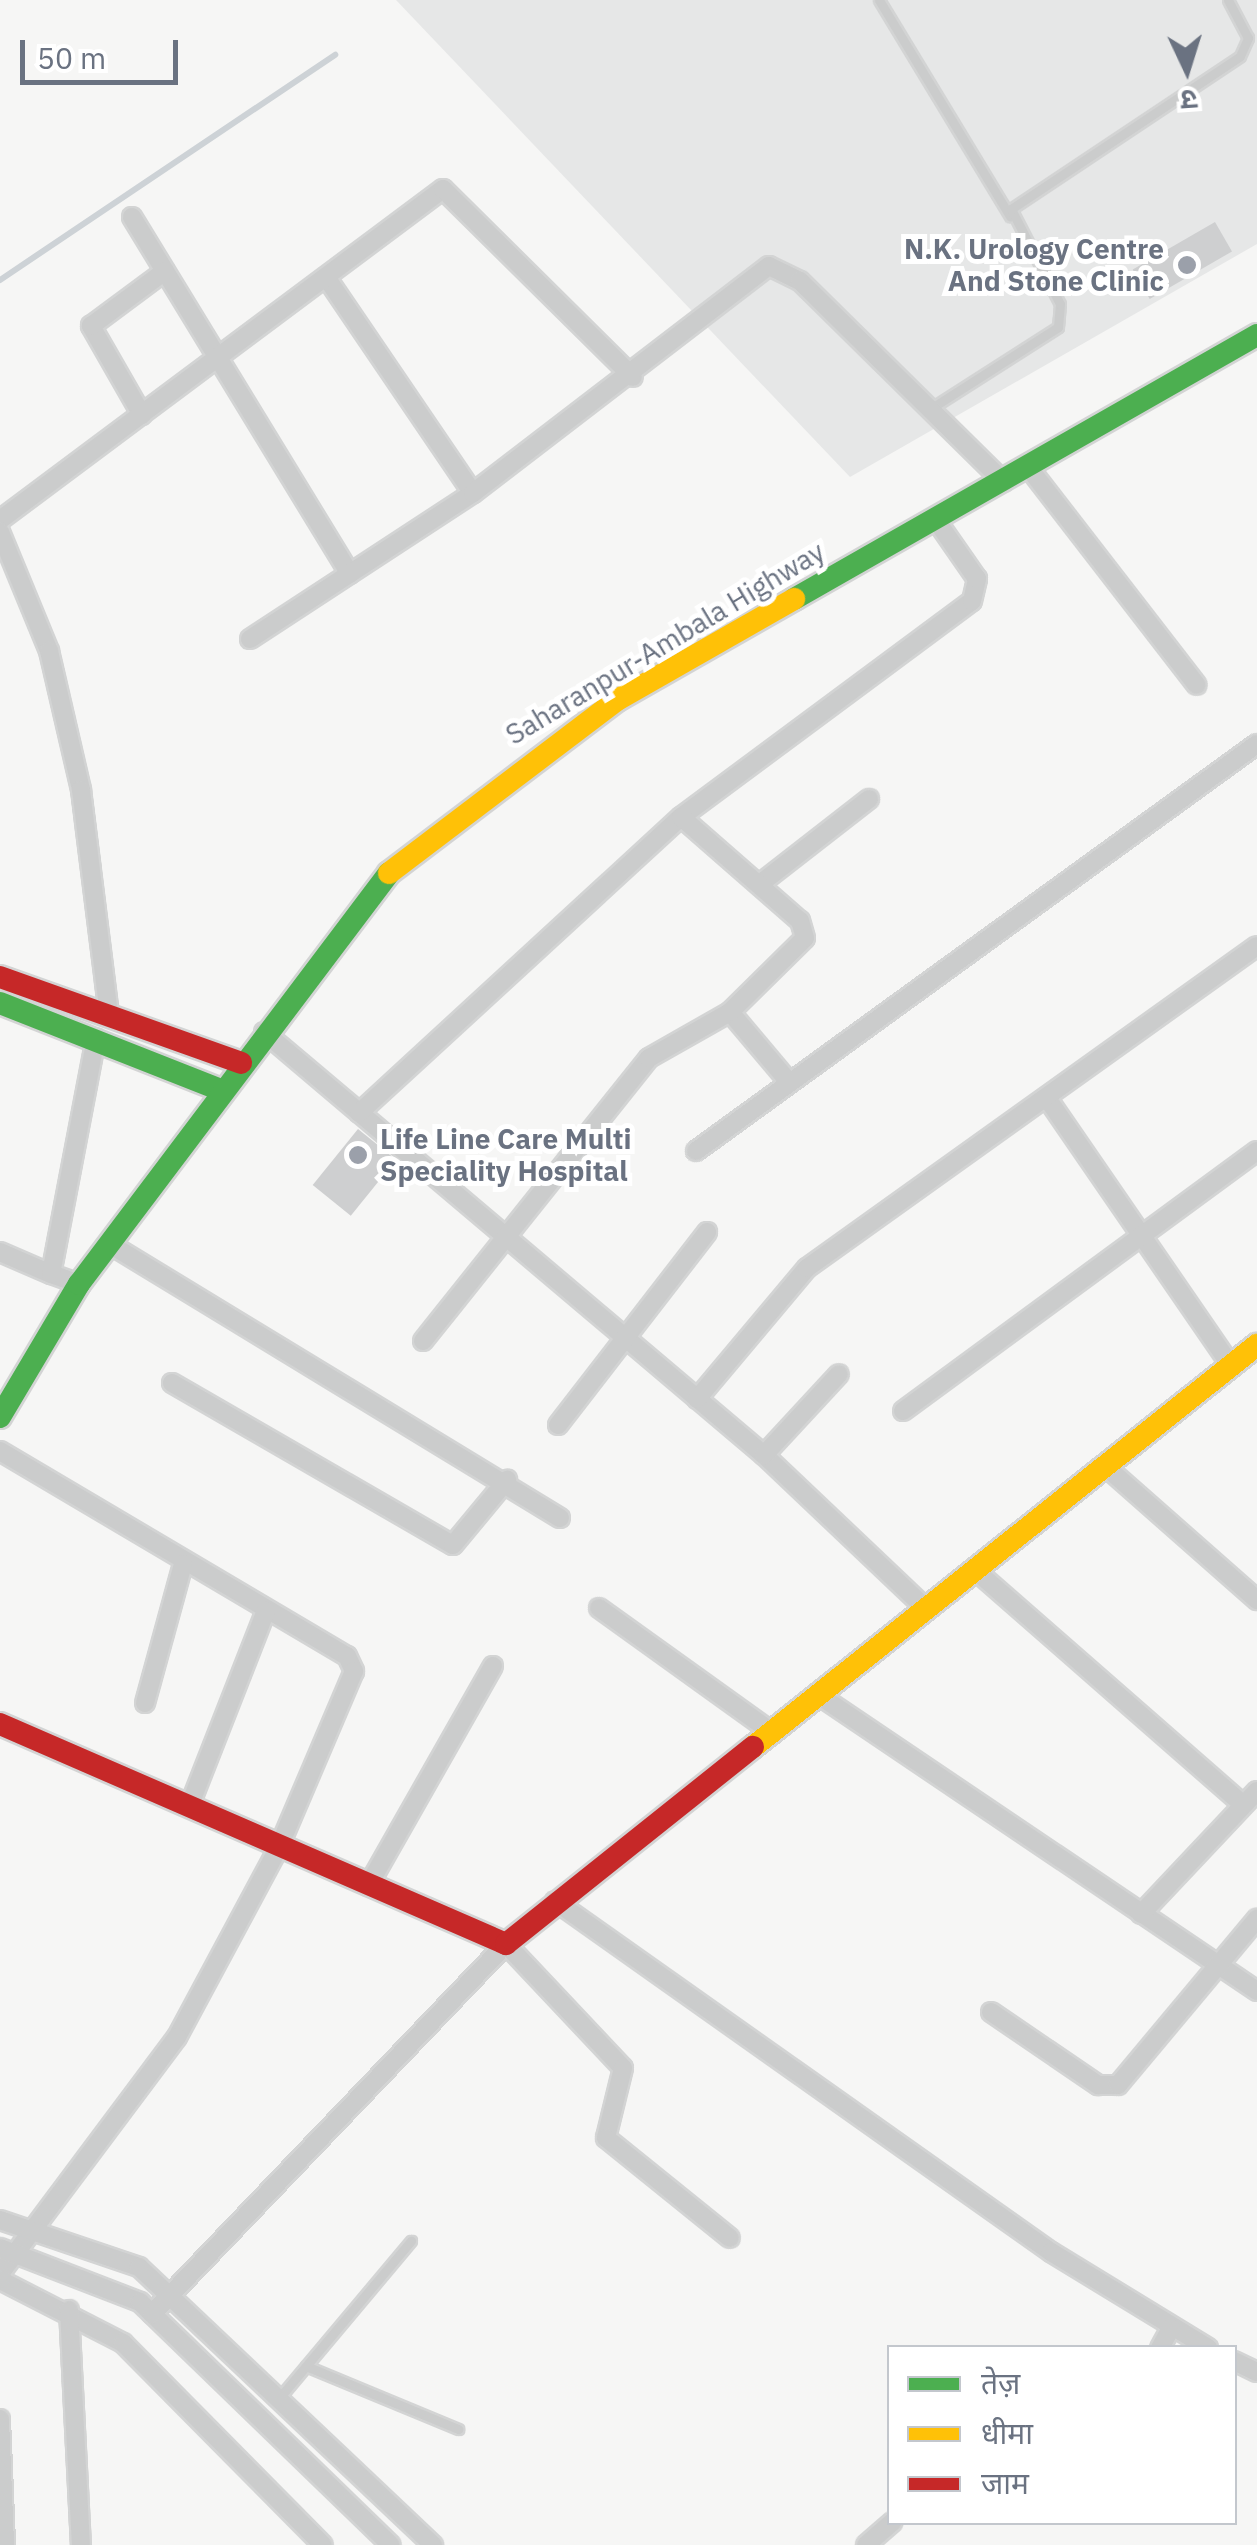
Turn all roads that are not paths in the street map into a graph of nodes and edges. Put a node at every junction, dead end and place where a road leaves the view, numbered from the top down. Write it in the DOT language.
graph roads {
  1 [pos="879,0"];
  2 [pos="1228,0"];
  3 [pos="132,216"];
  4 [pos="1012,218"];
  5 [pos="165,271"];
  6 [pos="326,277"];
  7 [pos="1257,335"];
  8 [pos="217,358"];
  9 [pos="633,376"];
  10 [pos="930,409"];
  11 [pos="142,414"];
  12 [pos="1029,468"];
  13 [pos="1004,482"];
  14 [pos="472,493"];
  15 [pos="0,520"];
  16 [pos="936,520"];
  17 [pos="0,532"];
  18 [pos="350,574"];
  19 [pos="250,639"];
  20 [pos="1197,685"];
  21 [pos="1257,744"];
  22 [pos="869,799"];
  23 [pos="681,817"];
  24 [pos="761,884"];
  25 [pos="1257,946"];
  26 [pos="0,977"];
  27 [pos="0,1003"];
  28 [pos="730,1012"];
  29 [pos="109,1016"];
  30 [pos="264,1032"];
  31 [pos="96,1038"];
  32 [pos="241,1063"];
  33 [pos="789,1082"];
  34 [pos="222,1090"];
  35 [pos="1047,1098"];
  36 [pos="359,1113"];
  37 [pos="696,1151"];
  38 [pos="1257,1152"];
  39 [pos="706,1232"];
  40 [pos="504,1236"];
  41 [pos="1142,1237"];
  42 [pos="108,1243"];
  43 [pos="0,1252"];
  44 [pos="51,1274"];
  45 [pos="79,1284"];
  46 [pos="624,1338"];
  47 [pos="423,1340"];
  48 [pos="1257,1346"];
  49 [pos="1231,1366"];
  50 [pos="839,1374"];
  51 [pos="172,1383"];
  52 [pos="697,1400"];
  53 [pos="903,1411"];
  54 [pos="0,1417"];
  55 [pos="558,1425"];
  56 [pos="0,1451"];
  57 [pos="764,1455"];
  58 [pos="1105,1466"];
  59 [pos="507,1480"];
  60 [pos="560,1518"];
  61 [pos="183,1564"];
  62 [pos="975,1570"];
  63 [pos="1257,1600"];
  64 [pos="598,1608"];
  65 [pos="926,1609"];
  66 [pos="266,1611"];
  67 [pos="494,1666"];
  68 [pos="817,1694"];
  69 [pos="145,1702"];
  70 [pos="0,1724"];
  71 [pos="770,1731"];
  72 [pos="1257,1791"];
  73 [pos="1243,1805"];
  74 [pos="190,1808"];
  75 [pos="279,1847"];
  76 [pos="368,1886"];
  77 [pos="555,1901"];
  78 [pos="1140,1914"];
  79 [pos="1257,1919"];
  80 [pos="506,1944"];
  81 [pos="1218,1965"];
  82 [pos="1257,1991"];
  83 [pos="991,2012"];
  84 [pos="0,2220"];
  85 [pos="36,2228"];
  86 [pos="730,2238"];
  87 [pos="411,2240"];
  88 [pos="9,2250"];
  89 [pos="0,2277"];
  90 [pos="172,2292"];
  91 [pos="70,2310"];
  92 [pos="152,2314"];
  93 [pos="1171,2328"];
  94 [pos="1162,2345"];
  95 [pos="1202,2345"];
  96 [pos="306,2366"];
  97 [pos="280,2397"];
  98 [pos="0,2419"];
  99 [pos="458,2429"];
  100 [pos="1,2486"];
  101 [pos="889,2525"];
  102 [pos="5,2545"];
  103 [pos="81,2545"];
  104 [pos="324,2545"];
  105 [pos="391,2545"];
  106 [pos="433,2545"];
  107 [pos="866,2545"];
  1 -- 4 [label="lane"];
  2 -- 4 [label="lane"];
  3 -- 5 [label="street"];
  4 -- 10 [label="lane"];
  5 -- 8 [label="street"];
  5 -- 11 [label="street"];
  6 -- 8 [label="street"];
  6 -- 9 [label="street"];
  6 -- 14 [label="street"];
  7 -- 12 [label="main road, Saharanpur-Ambala Highway"];
  8 -- 11 [label="street"];
  8 -- 18 [label="street"];
  9 -- 10 [label="street"];
  9 -- 14 [label="street"];
  10 -- 13 [label="street"];
  11 -- 15 [label="street"];
  12 -- 13 [label="main road, Saharanpur-Ambala Highway"];
  12 -- 20 [label="street"];
  13 -- 16 [label="main road, Saharanpur-Ambala Highway"];
  14 -- 18 [label="street"];
  16 -- 23 [label="street"];
  16 -- 30 [label="main road, Saharanpur-Ambala Highway"];
  17 -- 29 [label="street"];
  18 -- 19 [label="street"];
  21 -- 33 [label="street"];
  22 -- 24 [label="street"];
  23 -- 24 [label="street"];
  23 -- 36 [label="street"];
  24 -- 28 [label="street"];
  25 -- 35 [label="street"];
  26 -- 29 [label="main road"];
  27 -- 31 [label="main road"];
  28 -- 33 [label="street"];
  28 -- 40 [label="street"];
  29 -- 32 [label="main road"];
  30 -- 32 [label="main road, Saharanpur-Ambala Highway"];
  30 -- 36 [label="street"];
  31 -- 34 [label="main road"];
  31 -- 44 [label="street"];
  32 -- 34 [label="main road, Saharanpur-Ambala Highway"];
  33 -- 37 [label="street"];
  34 -- 42 [label="main road, Saharanpur-Ambala Highway"];
  35 -- 41 [label="street"];
  35 -- 52 [label="street"];
  36 -- 40 [label="street"];
  38 -- 41 [label="street"];
  39 -- 46 [label="street"];
  40 -- 46 [label="street"];
  40 -- 47 [label="street"];
  41 -- 49 [label="street"];
  41 -- 53 [label="street"];
  42 -- 45 [label="main road, Saharanpur-Ambala Highway"];
  42 -- 59 [label="street"];
  43 -- 44 [label="street"];
  44 -- 45 [label="street"];
  45 -- 54 [label="main road, Saharanpur-Ambala Highway"];
  46 -- 52 [label="street"];
  46 -- 55 [label="street"];
  48 -- 49 [label="main road"];
  49 -- 58 [label="main road"];
  50 -- 57 [label="street"];
  51 -- 59 [label="street"];
  52 -- 57 [label="street"];
  56 -- 61 [label="street"];
  57 -- 65 [label="street"];
  58 -- 62 [label="main road"];
  58 -- 63 [label="street"];
  59 -- 60 [label="street"];
  61 -- 66 [label="street"];
  61 -- 69 [label="street"];
  62 -- 65 [label="main road"];
  62 -- 73 [label="street"];
  64 -- 71 [label="street"];
  65 -- 68 [label="main road"];
  66 -- 74 [label="street"];
  66 -- 75 [label="street"];
  67 -- 76 [label="street"];
  68 -- 71 [label="main road"];
  68 -- 78 [label="street"];
  70 -- 74 [label="main road"];
  71 -- 77 [label="main road"];
  72 -- 73 [label="street"];
  73 -- 78 [label="street"];
  74 -- 75 [label="main road"];
  75 -- 76 [label="main road"];
  75 -- 85 [label="street"];
  76 -- 80 [label="main road"];
  77 -- 80 [label="main road"];
  77 -- 93 [label="street"];
  78 -- 81 [label="street"];
  79 -- 81 [label="street"];
  80 -- 86 [label="street"];
  80 -- 90 [label="street"];
  81 -- 82 [label="street"];
  81 -- 83 [label="street"];
  84 -- 85 [label="street"];
  85 -- 88 [label="street"];
  85 -- 90 [label="street"];
  87 -- 96 [label="lane"];
  88 -- 89 [label="street"];
  88 -- 92 [label="street"];
  89 -- 91 [label="street"];
  90 -- 92 [label="street"];
  90 -- 97 [label="street"];
  91 -- 103 [label="street"];
  91 -- 104 [label="street"];
  92 -- 105 [label="street"];
  93 -- 94 [label="street"];
  93 -- 95 [label="street"];
  96 -- 97 [label="lane"];
  96 -- 99 [label="lane"];
  97 -- 106 [label="street"];
  98 -- 100 [label="street"];
  100 -- 102 [label="street"];
  101 -- 107 [label="street"];
}
